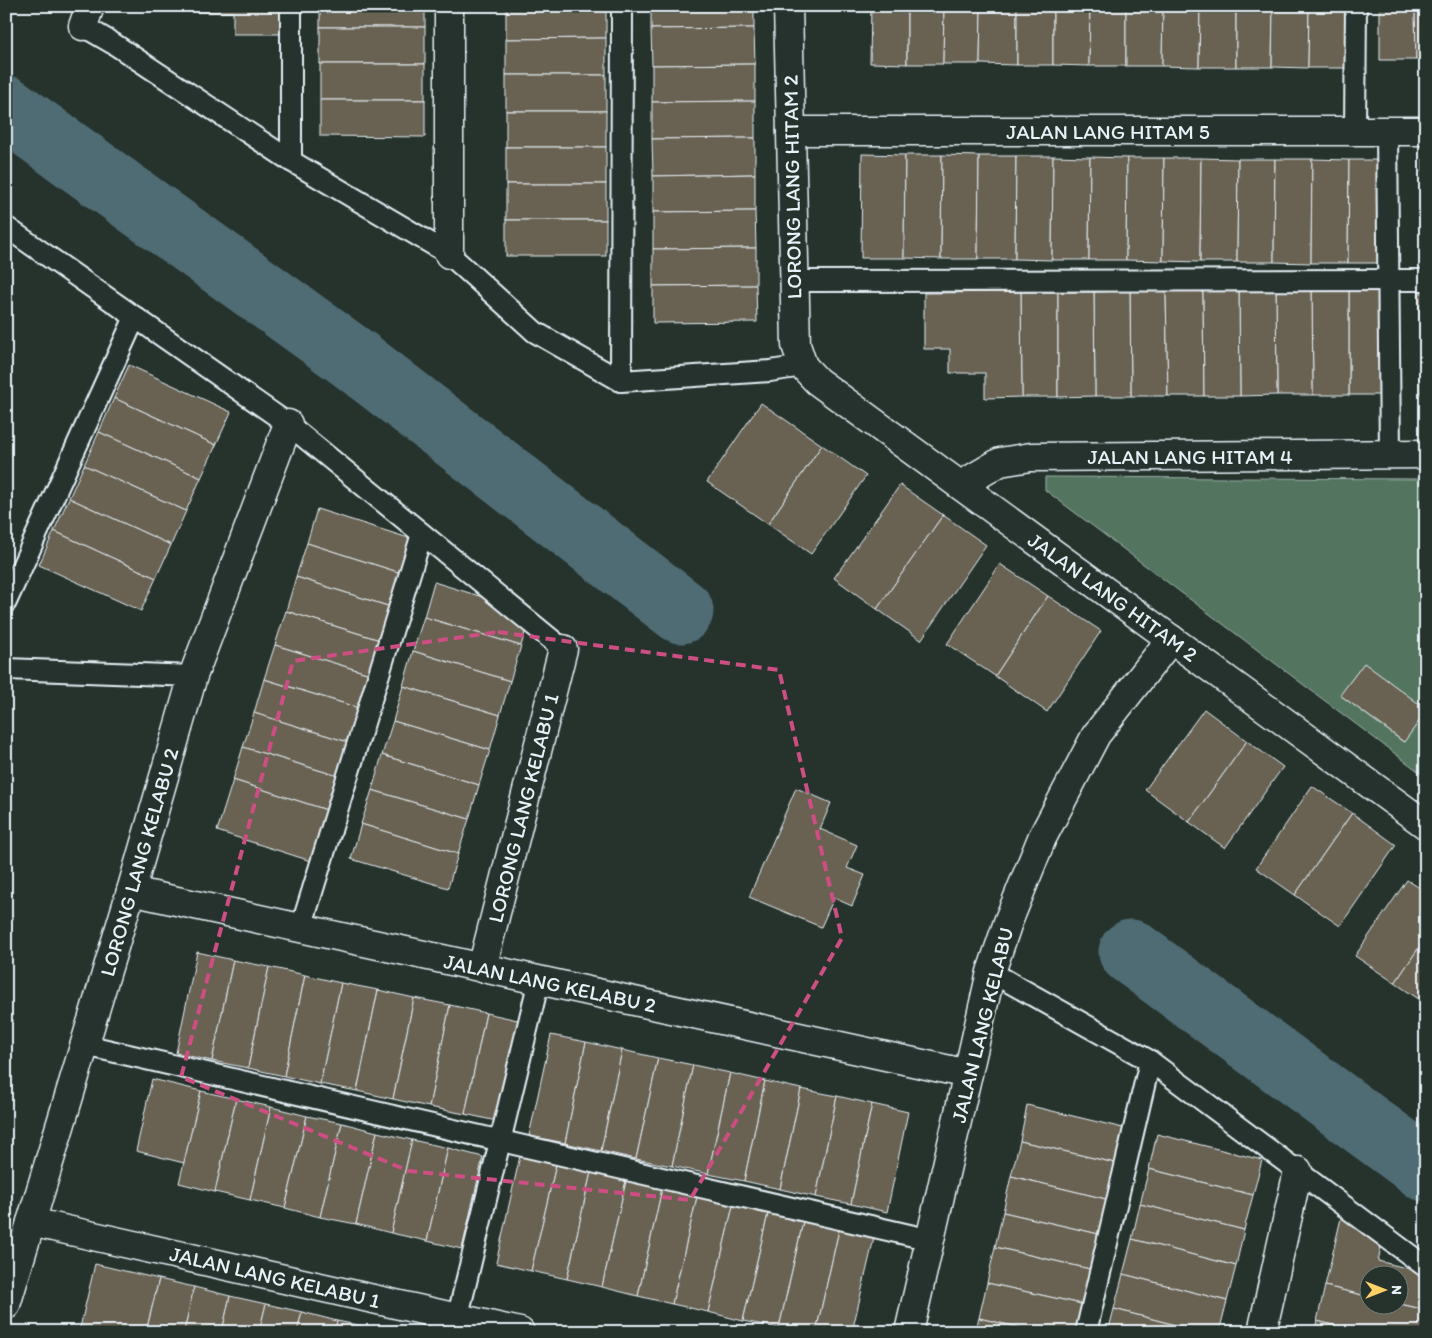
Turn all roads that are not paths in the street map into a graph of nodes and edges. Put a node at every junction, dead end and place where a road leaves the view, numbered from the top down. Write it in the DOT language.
graph roads {
  1 [pos="291,6"];
  2 [pos="449,6"];
  3 [pos="622,6"];
  4 [pos="788,6"];
  5 [pos="1356,6"];
  6 [pos="87,16"];
  7 [pos="1355,130"];
  8 [pos="1387,130"];
  9 [pos="791,131"];
  10 [pos="1426,131"];
  11 [pos="291,160"];
  12 [pos="6,227"];
  13 [pos="449,254"];
  14 [pos="1388,280"];
  15 [pos="1426,280"];
  16 [pos="794,281"];
  17 [pos="135,317"];
  18 [pos="803,366"];
  19 [pos="621,381"];
  20 [pos="288,424"];
  21 [pos="1390,454"];
  22 [pos="1426,454"];
  23 [pos="961,485"];
  24 [pos="422,534"];
  25 [pos="6,602"];
  26 [pos="1171,639"];
  27 [pos="563,649"];
  28 [pos="6,669"];
  29 [pos="194,676"];
  30 [pos="1426,825"];
  31 [pos="131,891"];
  32 [pos="301,928"];
  33 [pos="482,968"];
  34 [pos="991,972"];
  35 [pos="539,980"];
  36 [pos="84,1045"];
  37 [pos="1150,1061"];
  38 [pos="968,1074"];
  39 [pos="500,1140"];
  40 [pos="1298,1171"];
  41 [pos="31,1222"];
  42 [pos="931,1240"];
  43 [pos="1426,1267"];
  44 [pos="6,1305"];
  45 [pos="455,1325"];
  46 [pos="520,1332"];
  47 [pos="909,1332"];
  48 [pos="1086,1332"];
  49 [pos="1262,1332"];
  1 -- 11 [label="lane"];
  2 -- 13 [label="street"];
  3 -- 19 [label="lane"];
  4 -- 9 [label="street, LORONG LANG HITAM 2"];
  5 -- 7 [label="lane"];
  6 -- 11 [label="lane"];
  7 -- 8 [label="street, JALAN LANG HITAM 5"];
  7 -- 9 [label="street, JALAN LANG HITAM 5"];
  8 -- 10 [label="street, JALAN LANG HITAM 5"];
  8 -- 14 [label="lane"];
  9 -- 16 [label="street, LORONG LANG HITAM 2"];
  11 -- 13 [label="lane"];
  12 -- 17 [label="lane"];
  13 -- 19 [label="lane"];
  14 -- 15 [label="lane"];
  14 -- 16 [label="lane"];
  14 -- 21 [label="lane"];
  16 -- 18 [label="street, LORONG LANG HITAM 2"];
  17 -- 20 [label="lane"];
  17 -- 25 [label="lane"];
  18 -- 19 [label="lane"];
  18 -- 23 [label="street, JALAN LANG HITAM 2"];
  20 -- 24 [label="lane"];
  20 -- 29 [label="street, LORONG LANG KELABU 2"];
  21 -- 22 [label="street, JALAN LANG HITAM 4"];
  21 -- 23 [label="street, JALAN LANG HITAM 4"];
  23 -- 26 [label="street, JALAN LANG HITAM 2"];
  24 -- 27 [label="lane"];
  24 -- 32 [label="lane"];
  26 -- 30 [label="street, JALAN LANG HITAM 2"];
  26 -- 34 [label="street, JALAN LANG KELABU"];
  27 -- 33 [label="street, LORONG LANG KELABU 1"];
  28 -- 29 [label="lane"];
  29 -- 31 [label="street, LORONG LANG KELABU 2"];
  31 -- 32 [label="street, JALAN LANG KELABU 2"];
  31 -- 36 [label="street, LORONG LANG KELABU 2"];
  32 -- 33 [label="street, JALAN LANG KELABU 2"];
  33 -- 35 [label="street, JALAN LANG KELABU 2"];
  34 -- 37 [label="lane"];
  34 -- 38 [label="street, JALAN LANG KELABU"];
  35 -- 38 [label="street, JALAN LANG KELABU 2"];
  35 -- 39 [label="lane"];
  36 -- 39 [label="lane"];
  36 -- 41 [label="street, LORONG LANG KELABU 2"];
  37 -- 40 [label="lane"];
  37 -- 48 [label="lane"];
  38 -- 42 [label="street, JALAN LANG KELABU"];
  39 -- 42 [label="lane"];
  39 -- 45 [label="lane"];
  40 -- 43 [label="lane"];
  40 -- 49 [label="street"];
  41 -- 44 [label="street, LORONG LANG KELABU 2"];
  41 -- 45 [label="street, JALAN LANG KELABU 1"];
  42 -- 47 [label="street, JALAN LANG KELABU"];
  45 -- 46 [label="street, JALAN LANG KELABU 1"];
}
